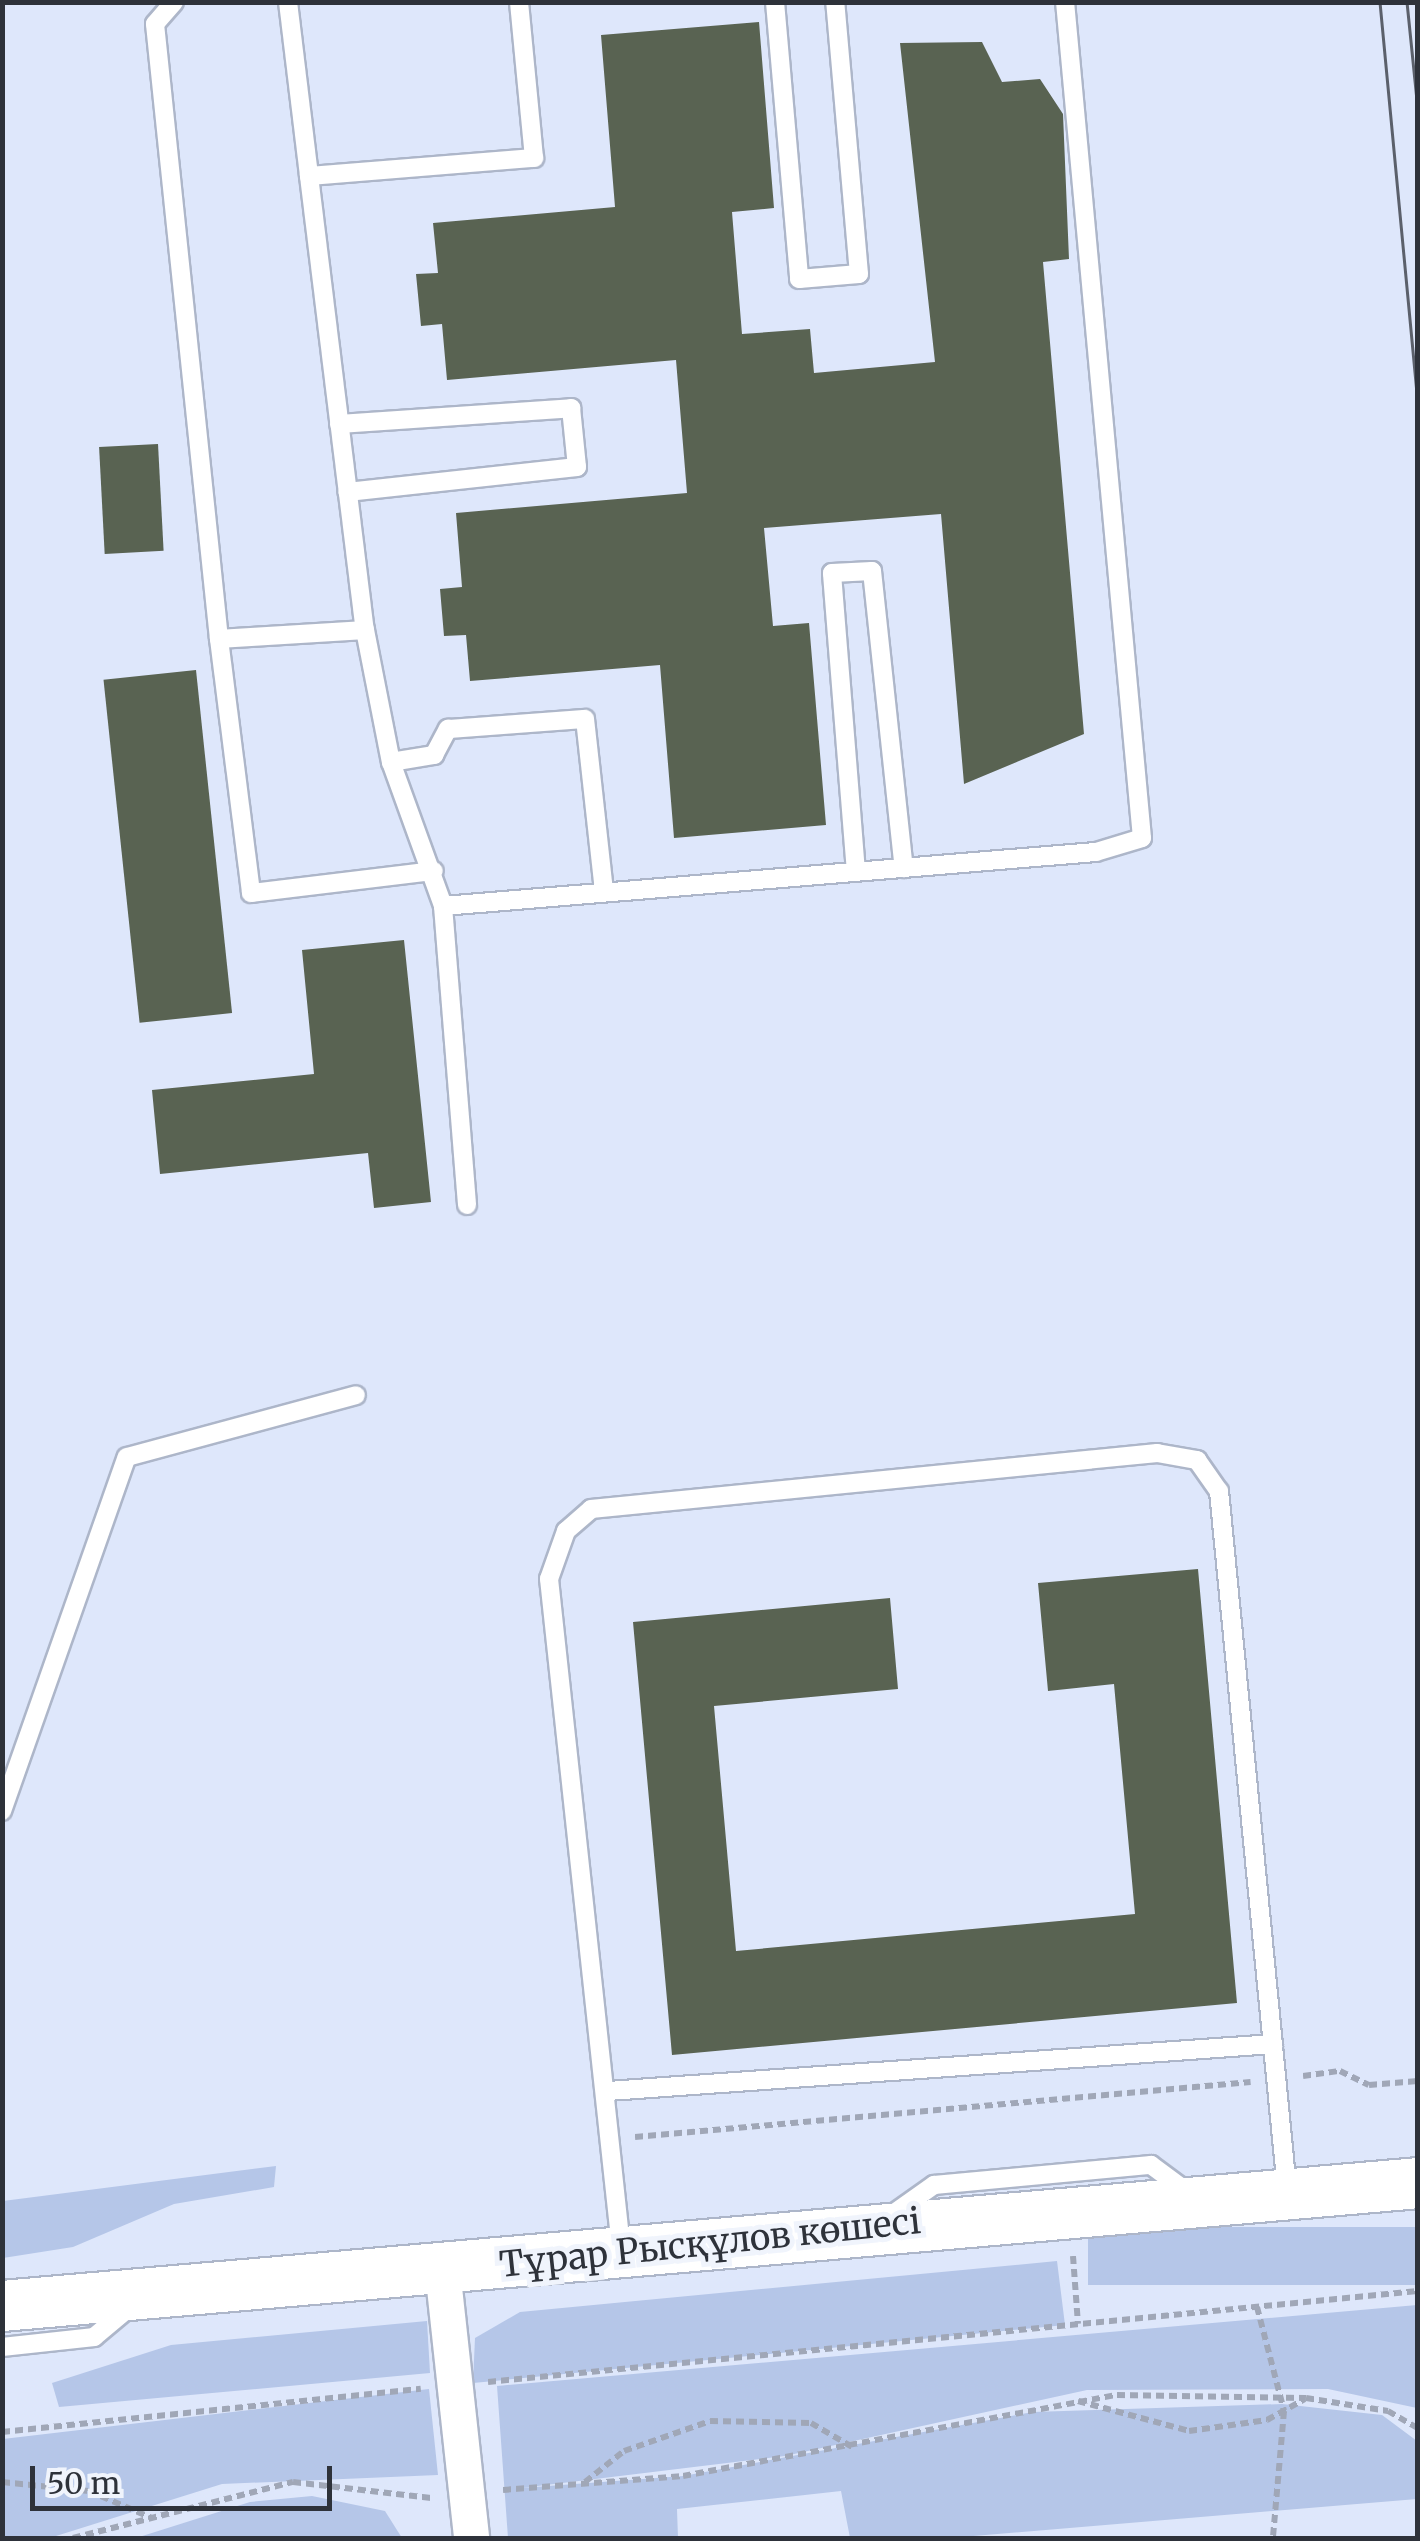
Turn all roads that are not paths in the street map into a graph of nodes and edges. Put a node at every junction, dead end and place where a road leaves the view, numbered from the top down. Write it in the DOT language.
graph roads {
  1 [pos="174,2"];
  2 [pos="288,2"];
  3 [pos="520,2"];
  4 [pos="775,2"];
  5 [pos="835,2"];
  6 [pos="1065,2"];
  7 [pos="309,176"];
  8 [pos="339,424"];
  9 [pos="347,492"];
  10 [pos="365,630"];
  11 [pos="218,638"];
  12 [pos="391,762"];
  13 [pos="904,868"];
  14 [pos="434,871"];
  15 [pos="856,872"];
  16 [pos="604,892"];
  17 [pos="443,906"];
  18 [pos="467,1206"];
  19 [pos="356,1395"];
  20 [pos="2,1811"];
  21 [pos="1273,2044"];
  22 [pos="608,2091"];
  23 [pos="1418,2183"];
  24 [pos="1287,2193"];
  25 [pos="1197,2199"];
  26 [pos="873,2228"];
  27 [pos="622,2252"];
  28 [pos="442,2270"];
  29 [pos="146,2294"];
  30 [pos="2,2306"];
  31 [pos="2,2347"];
  32 [pos="472,2538"];
  1 -- 11 [label="lane"];
  2 -- 7 [label="lane"];
  3 -- 7 [label="lane"];
  4 -- 5 [label="lane"];
  6 -- 13 [label="lane"];
  7 -- 8 [label="lane"];
  8 -- 9 [label="lane"];
  8 -- 9 [label="lane"];
  9 -- 10 [label="lane"];
  10 -- 11 [label="lane"];
  10 -- 12 [label="lane"];
  11 -- 14 [label="lane"];
  12 -- 14 [label="lane"];
  12 -- 16 [label="lane"];
  13 -- 15 [label="lane"];
  13 -- 15 [label="lane"];
  14 -- 17 [label="lane"];
  15 -- 16 [label="lane"];
  16 -- 17 [label="lane"];
  17 -- 18 [label="lane"];
  19 -- 20 [label="lane"];
  21 -- 22 [label="lane"];
  21 -- 22 [label="lane"];
  21 -- 24 [label="lane"];
  22 -- 27 [label="lane"];
  23 -- 24 [label="street, Тұрар Рысқұлов көшесі"];
  24 -- 25 [label="street, Тұрар Рысқұлов көшесі"];
  25 -- 26 [label="street, Тұрар Рысқұлов көшесі"];
  25 -- 26 [label="lane"];
  26 -- 27 [label="street, Тұрар Рысқұлов көшесі"];
  27 -- 28 [label="street, Тұрар Рысқұлов көшесі"];
  28 -- 29 [label="street, Тұрар Рысқұлов көшесі"];
  28 -- 32 [label="street"];
  29 -- 30 [label="street, Тұрар Рысқұлов көшесі"];
  29 -- 31 [label="lane"];
}
